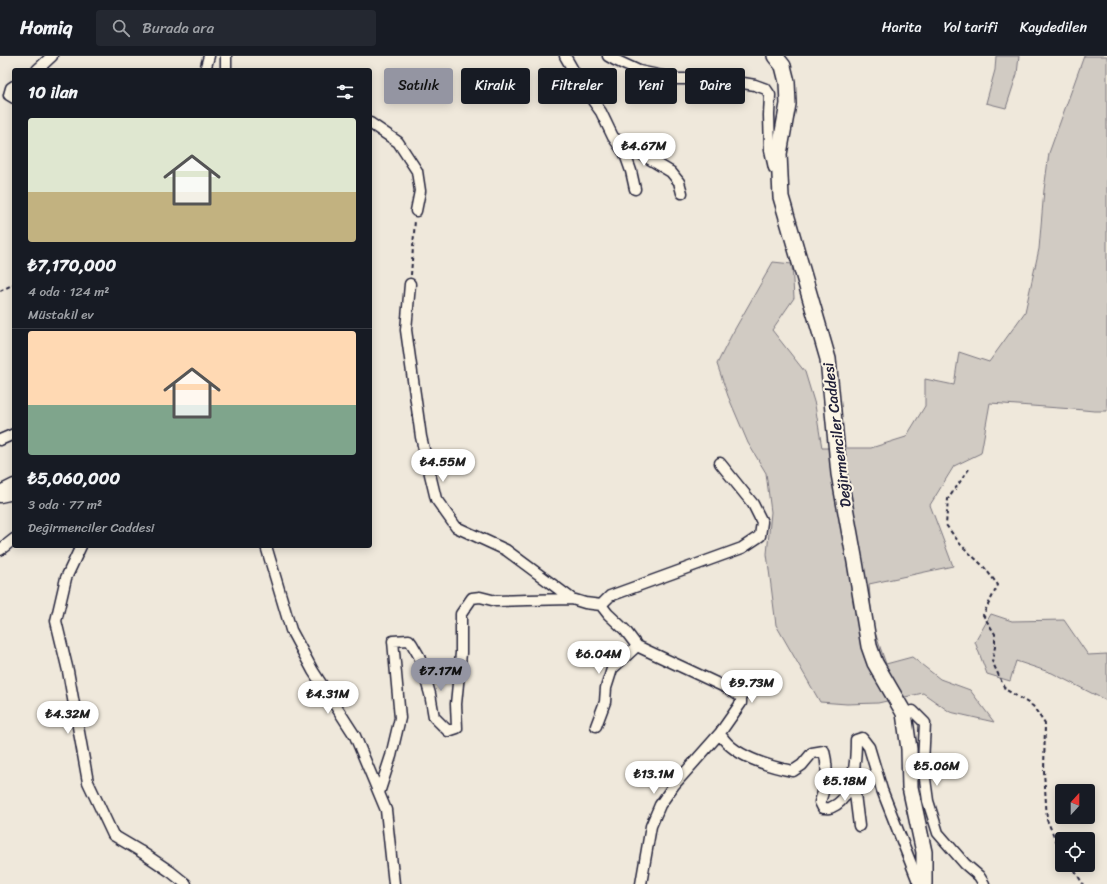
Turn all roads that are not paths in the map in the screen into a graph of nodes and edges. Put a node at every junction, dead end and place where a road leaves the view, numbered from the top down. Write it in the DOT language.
graph roads {
  1 [pos="52,56"];
  2 [pos="209,56"];
  3 [pos="226,56"];
  4 [pos="565,56"];
  5 [pos="608,56"];
  6 [pos="775,56"];
  7 [pos="39,68"];
  8 [pos="206,68"];
  9 [pos="226,68"];
  10 [pos="12,87"];
  11 [pos="12,97"];
  12 [pos="372,124"];
  13 [pos="613,137"];
  14 [pos="635,189"];
  15 [pos="682,193"];
  16 [pos="781,197"];
  17 [pos="416,211"];
  18 [pos="410,284"];
  19 [pos="12,435"];
  20 [pos="0,440"];
  21 [pos="720,463"];
  22 [pos="12,485"];
  23 [pos="0,491"];
  24 [pos="12,494"];
  25 [pos="0,497"];
  26 [pos="12,541"];
  27 [pos="80,548"];
  28 [pos="267,548"];
  29 [pos="0,550"];
  30 [pos="572,599"];
  31 [pos="601,605"];
  32 [pos="637,646"];
  33 [pos="904,713"];
  34 [pos="596,726"];
  35 [pos="720,733"];
  36 [pos="853,776"];
  37 [pos="379,793"];
  38 [pos="859,826"];
  39 [pos="186,884"];
  40 [pos="394,884"];
  41 [pos="641,884"];
  42 [pos="919,884"];
  43 [pos="924,884"];
  44 [pos="984,884"];
  1 -- 7 [label="street"];
  2 -- 8 [label="street"];
  3 -- 9 [label="street"];
  4 -- 13 [label="street"];
  5 -- 16 [label="street"];
  6 -- 16 [label="main road, Değirmenciler Caddesi"];
  10 -- 11 [label="street"];
  12 -- 17 [label="street"];
  13 -- 14 [label="street"];
  13 -- 15 [label="street"];
  16 -- 33 [label="main road, Değirmenciler Caddesi"];
  18 -- 30 [label="street"];
  19 -- 20 [label="street"];
  21 -- 31 [label="street"];
  22 -- 23 [label="street"];
  24 -- 25 [label="street"];
  26 -- 29 [label="street"];
  27 -- 39 [label="street"];
  28 -- 37 [label="street"];
  30 -- 31 [label="street"];
  30 -- 37 [label="street"];
  31 -- 32 [label="street"];
  32 -- 34 [label="street"];
  32 -- 35 [label="street"];
  33 -- 43 [label="main road, Değirmenciler Caddesi"];
  33 -- 44 [label="street"];
  35 -- 36 [label="street"];
  35 -- 41 [label="street"];
  36 -- 38 [label="street"];
  36 -- 42 [label="street"];
  37 -- 40 [label="street"];
}
